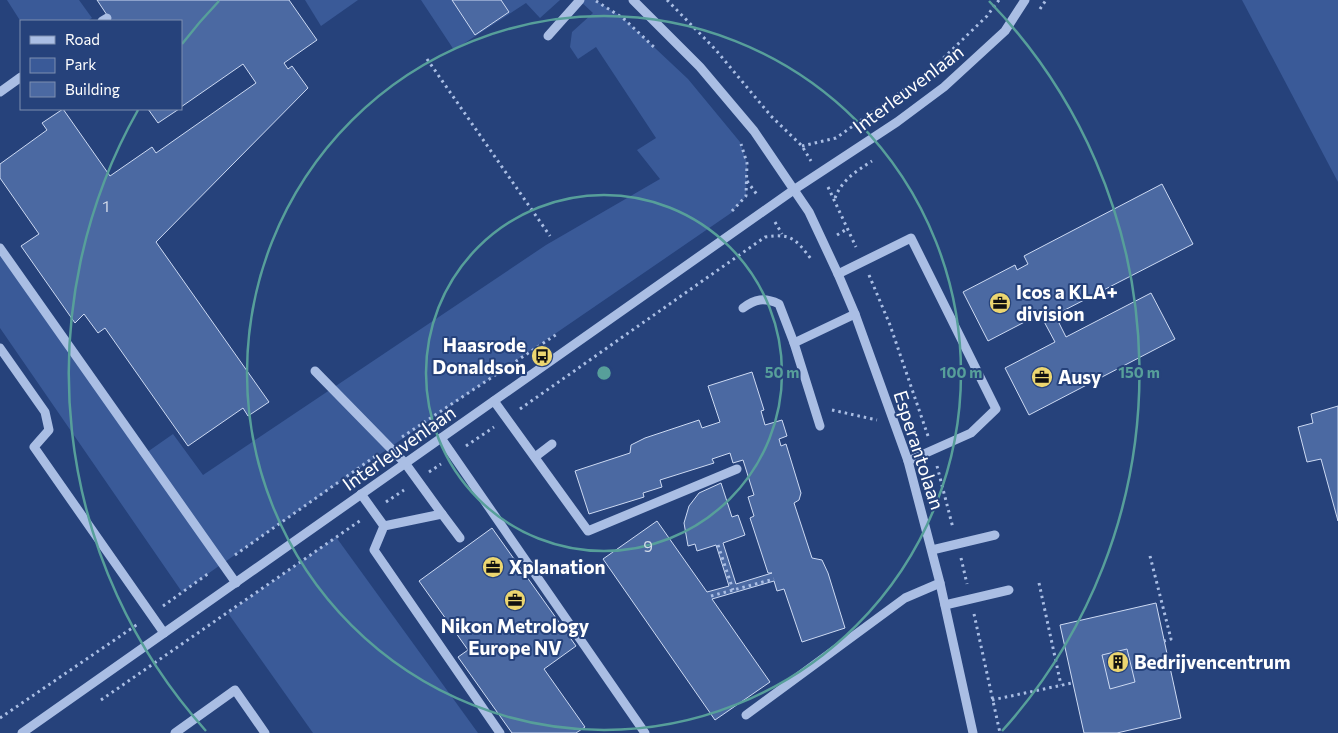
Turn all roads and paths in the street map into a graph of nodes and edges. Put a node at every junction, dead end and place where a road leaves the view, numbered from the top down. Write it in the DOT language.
graph roads {
  1 [pos="580,0"];
  2 [pos="595,0"];
  3 [pos="633,0"];
  4 [pos="666,0"];
  5 [pos="999,0"];
  6 [pos="1025,0"];
  7 [pos="548,36"];
  8 [pos="659,52"];
  9 [pos="427,60"];
  10 [pos="20,78"];
  11 [pos="0,92"];
  12 [pos="740,142"];
  13 [pos="802,146"];
  14 [pos="819,173"];
  15 [pos="795,189"];
  16 [pos="731,213"];
  17 [pos="782,234"];
  18 [pos="550,236"];
  19 [pos="0,248"];
  20 [pos="864,261"];
  21 [pos="815,264"];
  22 [pos="838,274"];
  23 [pos="743,308"];
  24 [pos="855,314"];
  25 [pos="564,329"];
  26 [pos="794,343"];
  27 [pos="0,348"];
  28 [pos="315,370"];
  29 [pos="494,401"];
  30 [pos="814,406"];
  31 [pos="879,412"];
  32 [pos="820,426"];
  33 [pos="440,438"];
  34 [pos="552,444"];
  35 [pos="388,447"];
  36 [pos="933,451"];
  37 [pos="535,457"];
  38 [pos="908,461"];
  39 [pos="405,463"];
  40 [pos="737,469"];
  41 [pos="361,494"];
  42 [pos="442,514"];
  43 [pos="384,526"];
  44 [pos="995,535"];
  45 [pos="460,538"];
  46 [pos="957,543"];
  47 [pos="718,545"];
  48 [pos="932,550"];
  49 [pos="1150,556"];
  50 [pos="222,564"];
  51 [pos="774,579"];
  52 [pos="236,583"];
  53 [pos="940,583"];
  54 [pos="1039,583"];
  55 [pos="733,590"];
  56 [pos="1009,590"];
  57 [pos="711,596"];
  58 [pos="971,598"];
  59 [pos="945,605"];
  60 [pos="151,614"];
  61 [pos="164,633"];
  62 [pos="1164,640"];
  63 [pos="1072,682"];
  64 [pos="1061,685"];
  65 [pos="992,700"];
  66 [pos="746,715"];
  67 [pos="0,718"];
  68 [pos="32,730"];
  69 [pos="22,733"];
  70 [pos="175,733"];
  71 [pos="265,733"];
  72 [pos="500,733"];
  73 [pos="645,733"];
  74 [pos="973,733"];
  75 [pos="1000,733"];
  1 -- 7 [label="street"];
  2 -- 8 [label="path"];
  3 -- 15 [label="street"];
  4 -- 13 [label="path"];
  5 -- 13 [label="path"];
  6 -- 14 [label="street, Interleuvenlaan"];
  9 -- 18 [label="path"];
  10 -- 11 [label="street"];
  12 -- 16 [label="path"];
  13 -- 14 [label="path"];
  14 -- 15 [label="street, Interleuvenlaan"];
  14 -- 20 [label="path"];
  15 -- 22 [label="street, Esperantolaan"];
  15 -- 29 [label="street, Interleuvenlaan"];
  17 -- 21 [label="path"];
  19 -- 50 [label="street"];
  20 -- 22 [label="street"];
  20 -- 36 [label="path"];
  20 -- 36 [label="street"];
  22 -- 24 [label="street, Esperantolaan"];
  23 -- 26 [label="street"];
  24 -- 26 [label="street"];
  24 -- 38 [label="street, Esperantolaan"];
  25 -- 35 [label="path"];
  26 -- 30 [label="street"];
  27 -- 60 [label="street"];
  28 -- 35 [label="street"];
  29 -- 33 [label="street, Interleuvenlaan"];
  29 -- 37 [label="street"];
  30 -- 31 [label="path"];
  30 -- 32 [label="street"];
  33 -- 39 [label="street, Interleuvenlaan"];
  33 -- 73 [label="street"];
  34 -- 37 [label="street"];
  35 -- 39 [label="street"];
  35 -- 50 [label="path"];
  36 -- 38 [label="street"];
  36 -- 46 [label="path"];
  37 -- 40 [label="street"];
  38 -- 48 [label="street, Esperantolaan"];
  39 -- 41 [label="street, Interleuvenlaan"];
  39 -- 42 [label="street"];
  41 -- 43 [label="street"];
  41 -- 52 [label="street, Interleuvenlaan"];
  42 -- 43 [label="street"];
  42 -- 45 [label="street"];
  43 -- 72 [label="street"];
  44 -- 46 [label="street"];
  46 -- 48 [label="street"];
  46 -- 58 [label="path"];
  47 -- 55 [label="path"];
  48 -- 53 [label="street, Esperantolaan"];
  49 -- 62 [label="path"];
  50 -- 52 [label="street"];
  50 -- 60 [label="path"];
  51 -- 55 [label="path"];
  52 -- 61 [label="street, Interleuvenlaan"];
  53 -- 59 [label="street, Esperantolaan"];
  53 -- 66 [label="street"];
  54 -- 64 [label="path"];
  55 -- 57 [label="path"];
  56 -- 58 [label="street"];
  58 -- 59 [label="street"];
  58 -- 65 [label="path"];
  59 -- 74 [label="street, Esperantolaan"];
  60 -- 61 [label="street"];
  60 -- 67 [label="path"];
  61 -- 68 [label="street, Interleuvenlaan"];
  63 -- 64 [label="path"];
  64 -- 65 [label="path"];
  65 -- 75 [label="path"];
  68 -- 69 [label="street, Interleuvenlaan"];
  70 -- 71 [label="street"];
}
